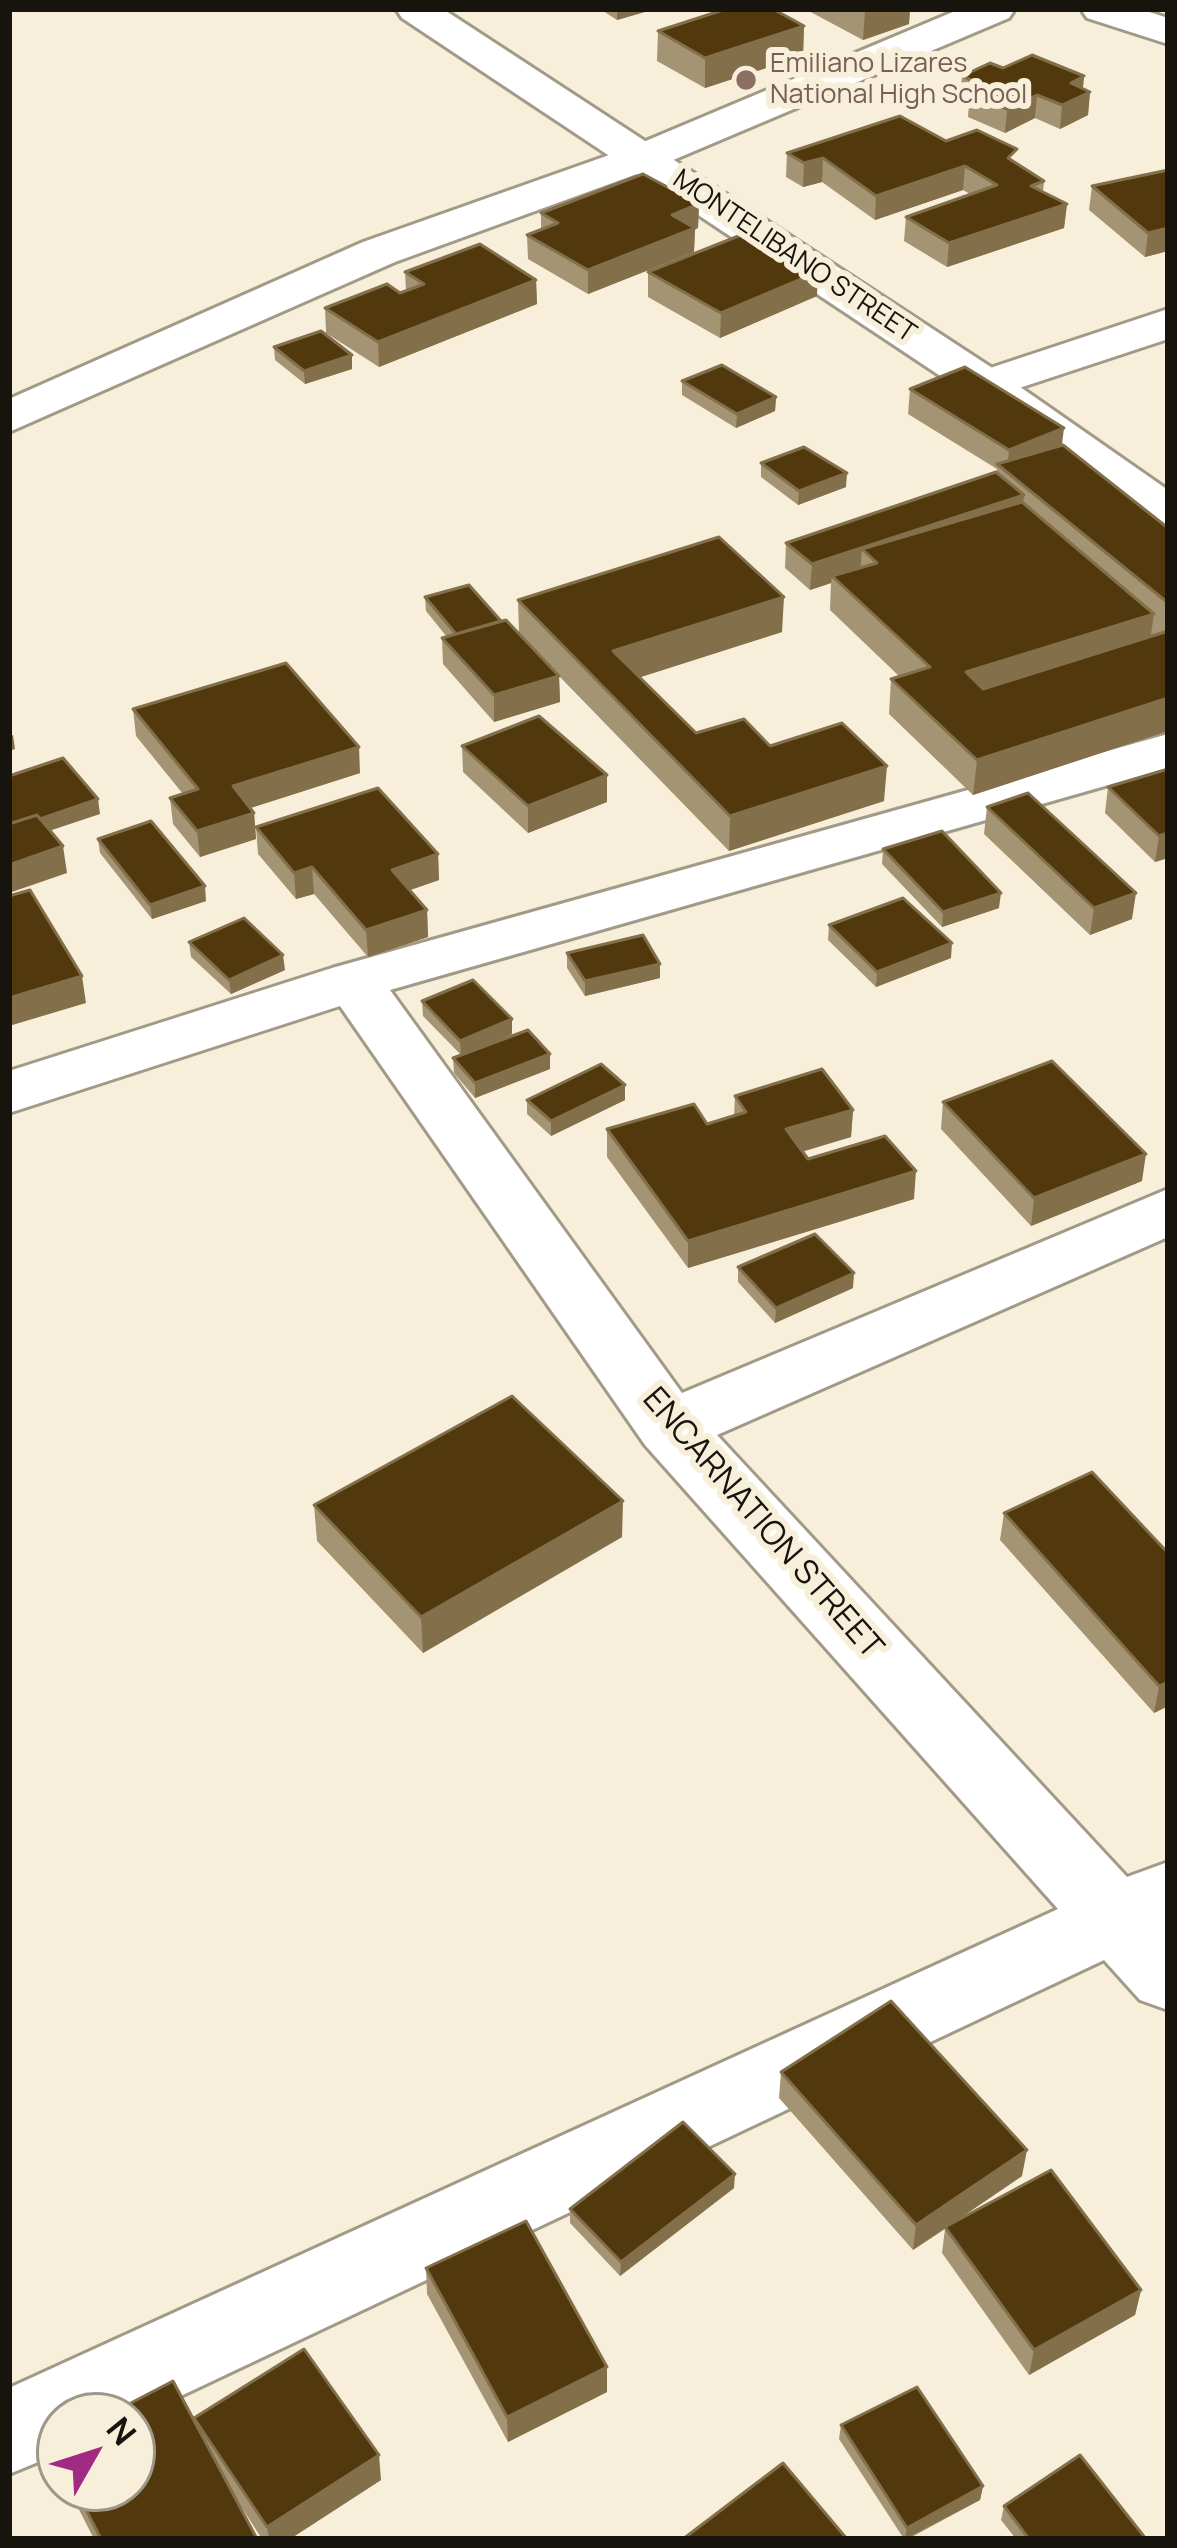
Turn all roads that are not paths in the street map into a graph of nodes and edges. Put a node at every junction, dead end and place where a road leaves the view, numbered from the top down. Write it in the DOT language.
graph roads {
  1 [pos="416,9"];
  2 [pos="995,9"];
  3 [pos="1101,9"];
  4 [pos="1168,32"];
  5 [pos="820,41"];
  6 [pos="860,62"];
  7 [pos="644,157"];
  8 [pos="1168,323"];
  9 [pos="986,385"];
  10 [pos="9,417"];
  11 [pos="1168,513"];
  12 [pos="1168,751"];
  13 [pos="353,981"];
  14 [pos="9,1094"];
  15 [pos="1168,1211"];
  16 [pos="669,1427"];
  17 [pos="1150,1930"];
  18 [pos="9,2432"];
  1 -- 7 [label="street, MONTELIBANO STREET"];
  2 -- 6 [label="street"];
  3 -- 4 [label="street"];
  5 -- 6 [label="street"];
  6 -- 7 [label="street"];
  7 -- 9 [label="street, MONTELIBANO STREET"];
  7 -- 10 [label="street"];
  8 -- 9 [label="street"];
  9 -- 11 [label="street, MONTELIBANO STREET"];
  12 -- 13 [label="street"];
  13 -- 14 [label="street"];
  13 -- 16 [label="street, ENCARNATION STREET"];
  15 -- 16 [label="street"];
  16 -- 17 [label="street, ENCARNATION STREET"];
  17 -- 18 [label="street"];
}
